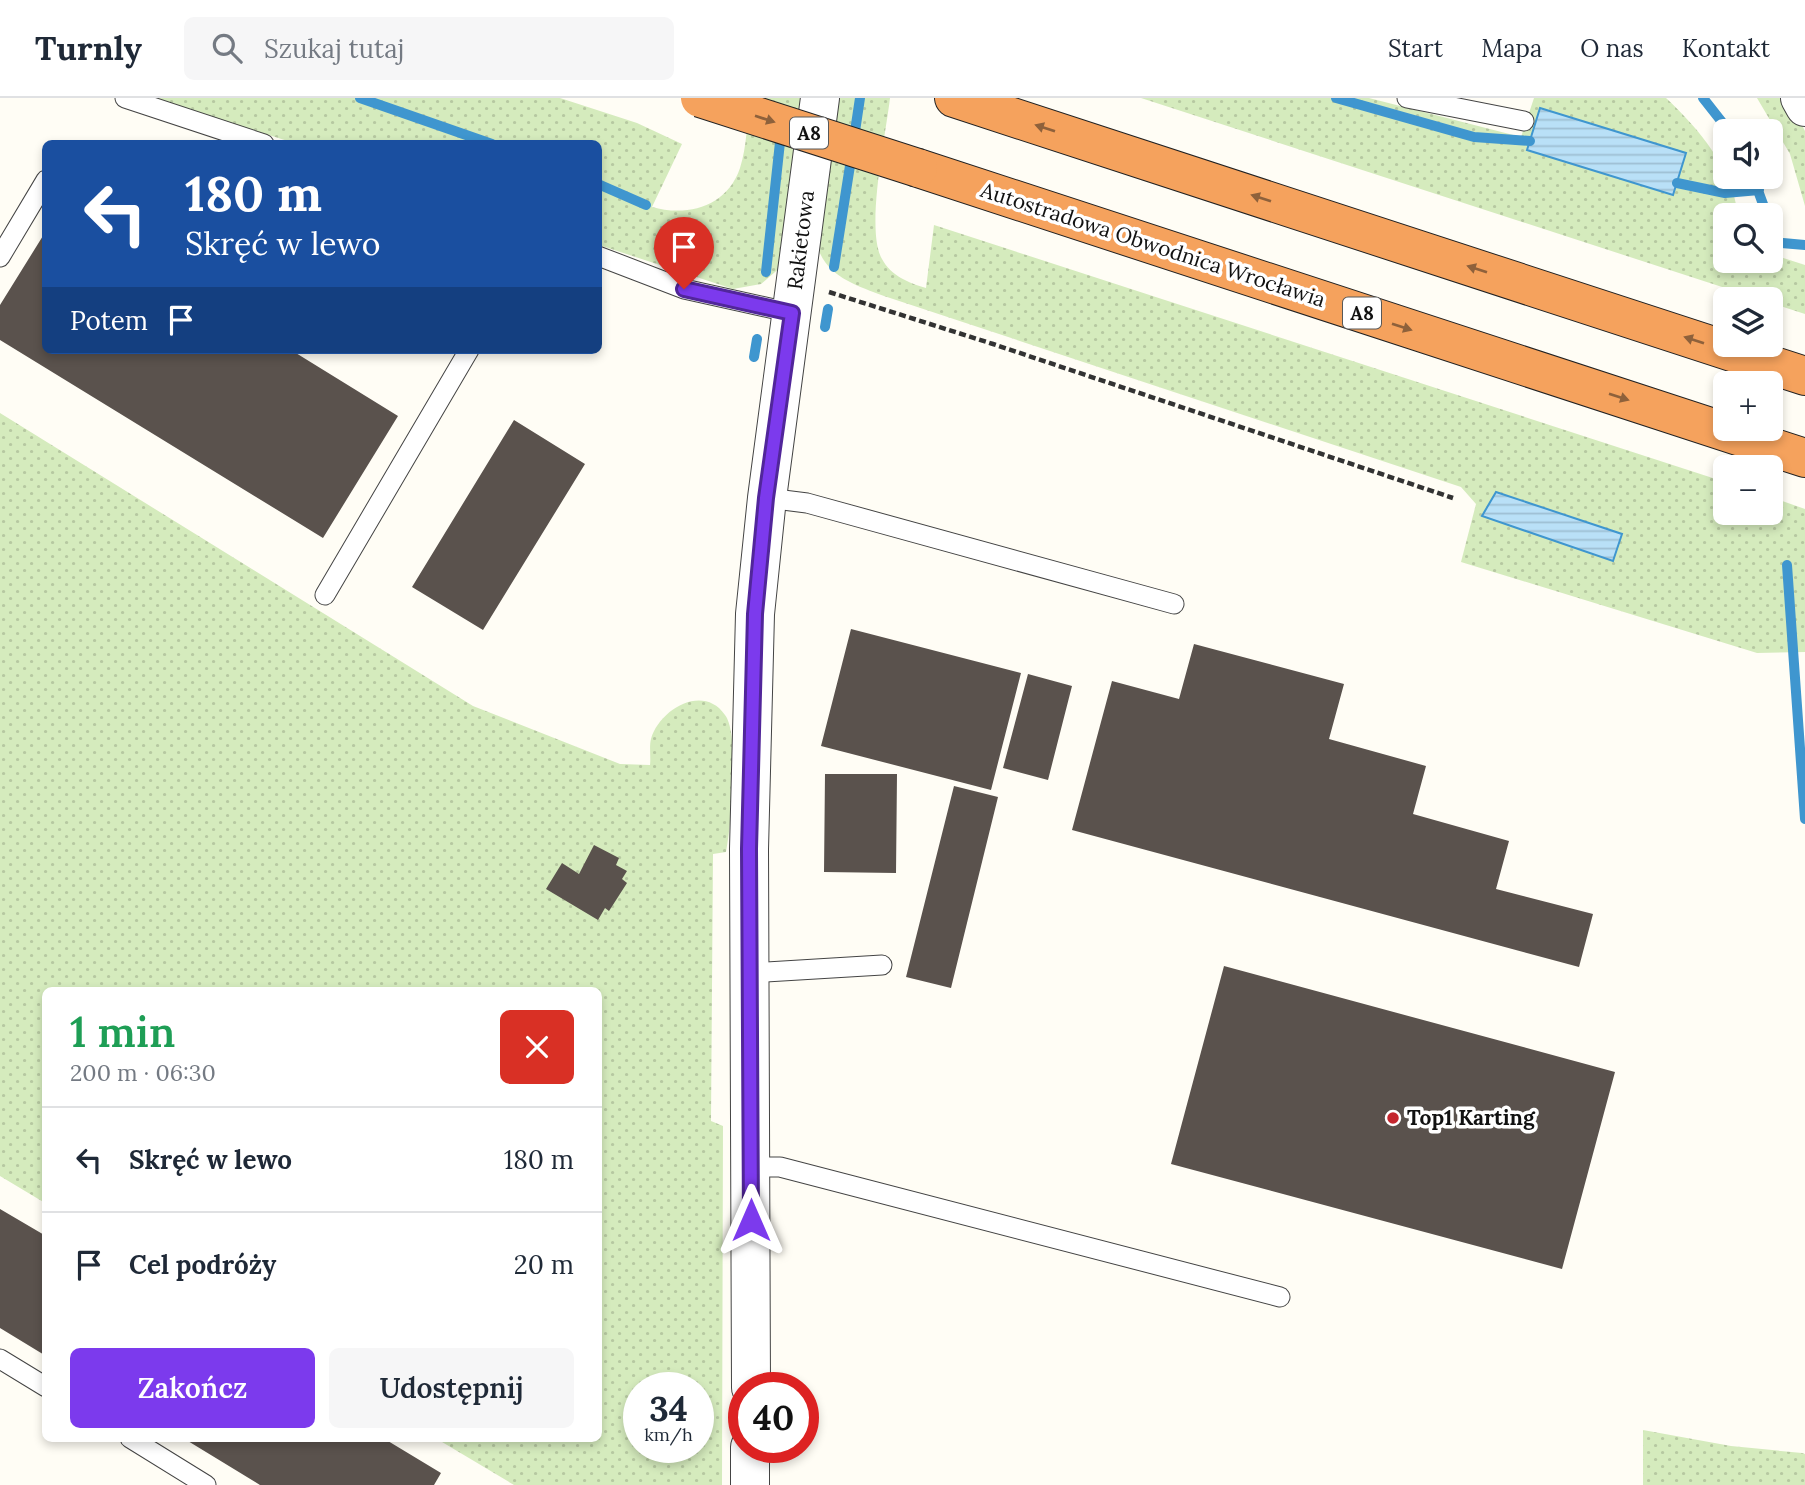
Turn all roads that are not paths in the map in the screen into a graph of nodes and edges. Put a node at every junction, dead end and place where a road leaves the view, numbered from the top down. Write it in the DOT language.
graph roads {
  1 [pos="125,98"];
  2 [pos="701,98"];
  3 [pos="820,98"];
  4 [pos="954,98"];
  5 [pos="1407,98"];
  6 [pos="1800,98"];
  7 [pos="1805,107"];
  8 [pos="1524,121"];
  9 [pos="252,140"];
  10 [pos="42,187"];
  11 [pos="0,257"];
  12 [pos="602,258"];
  13 [pos="794,297"];
  14 [pos="467,354"];
  15 [pos="1805,376"];
  16 [pos="1805,458"];
  17 [pos="766,498"];
  18 [pos="326,595"];
  19 [pos="1174,604"];
  20 [pos="882,965"];
  21 [pos="749,973"];
  22 [pos="751,1167"];
  23 [pos="1280,1297"];
  24 [pos="0,1359"];
  25 [pos="751,1372"];
  26 [pos="42,1385"];
  27 [pos="136,1442"];
  28 [pos="750,1463"];
  29 [pos="206,1485"];
  30 [pos="750,1485"];
  1 -- 9 [label="lane"];
  2 -- 16 [label="highway, Autostradowa Obwodnica Wrocławia / A8, one-way, bridge"];
  3 -- 13 [label="street, Rakietowa"];
  15 -- 4 [label="highway, one-way"];
  5 -- 8 [label="lane"];
  6 -- 7 [label="street"];
  10 -- 11 [label="lane"];
  12 -- 13 [label="lane"];
  13 -- 17 [label="street, Rakietowa"];
  14 -- 18 [label="lane"];
  17 -- 19 [label="lane"];
  17 -- 21 [label="street, Rakietowa"];
  20 -- 21 [label="lane"];
  21 -- 22 [label="street, Rakietowa"];
  22 -- 23 [label="lane"];
  22 -- 25 [label="street, Rakietowa"];
  24 -- 26 [label="lane"];
  27 -- 29 [label="lane"];
  28 -- 30 [label="street"];
}
